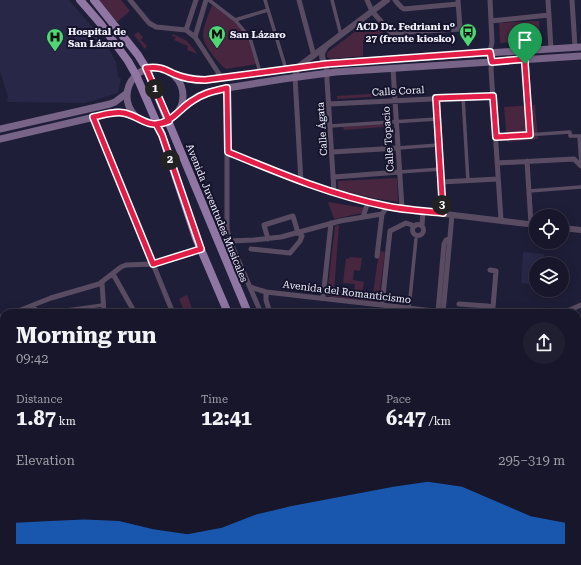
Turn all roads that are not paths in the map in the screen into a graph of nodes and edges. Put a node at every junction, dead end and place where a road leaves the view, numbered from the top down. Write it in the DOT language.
graph roads {
  1 [pos="80,0"];
  2 [pos="94,0"];
  3 [pos="130,0"];
  4 [pos="196,0"];
  5 [pos="206,0"];
  6 [pos="209,0"];
  7 [pos="265,0"];
  8 [pos="299,0"];
  9 [pos="332,0"];
  10 [pos="367,0"];
  11 [pos="387,0"];
  12 [pos="395,0"];
  13 [pos="490,0"];
  14 [pos="548,0"];
  15 [pos="572,0"];
  16 [pos="458,2"];
  17 [pos="268,10"];
  18 [pos="372,11"];
  19 [pos="549,15"];
  20 [pos="235,20"];
  21 [pos="491,21"];
  22 [pos="186,30"];
  23 [pos="340,35"];
  24 [pos="195,37"];
  25 [pos="327,46"];
  26 [pos="578,47"];
  27 [pos="551,49"];
  28 [pos="490,52"];
  29 [pos="314,56"];
  30 [pos="581,56"];
  31 [pos="525,59"];
  32 [pos="492,62"];
  33 [pos="326,64"];
  34 [pos="298,67"];
  35 [pos="146,68"];
  36 [pos="286,69"];
  37 [pos="393,69"];
  38 [pos="260,72"];
  39 [pos="328,73"];
  40 [pos="173,74"];
  41 [pos="136,75"];
  42 [pos="221,77"];
  43 [pos="295,77"];
  44 [pos="227,88"];
  45 [pos="127,93"];
  46 [pos="493,96"];
  47 [pos="463,97"];
  48 [pos="436,98"];
  49 [pos="395,101"];
  50 [pos="329,104"];
  51 [pos="179,111"];
  52 [pos="93,117"];
  53 [pos="136,117"];
  54 [pos="437,119"];
  55 [pos="169,121"];
  56 [pos="396,122"];
  57 [pos="156,124"];
  58 [pos="330,126"];
  59 [pos="2,127"];
  60 [pos="530,135"];
  61 [pos="580,136"];
  62 [pos="496,137"];
  63 [pos="0,139"];
  64 [pos="439,145"];
  65 [pos="398,148"];
  66 [pos="228,152"];
  67 [pos="332,152"];
  68 [pos="527,161"];
  69 [pos="497,163"];
  70 [pos="581,165"];
  71 [pos="440,169"];
  72 [pos="399,172"];
  73 [pos="334,177"];
  74 [pos="498,179"];
  75 [pos="468,180"];
  76 [pos="301,182"];
  77 [pos="441,182"];
  78 [pos="581,187"];
  79 [pos="529,191"];
  80 [pos="334,192"];
  81 [pos="368,202"];
  82 [pos="388,207"];
  83 [pos="402,208"];
  84 [pos="532,209"];
  85 [pos="423,211"];
  86 [pos="443,213"];
  87 [pos="382,214"];
  88 [pos="452,215"];
  89 [pos="363,216"];
  90 [pos="501,220"];
  91 [pos="331,223"];
  92 [pos="529,223"];
  93 [pos="415,226"];
  94 [pos="422,226"];
  95 [pos="569,229"];
  96 [pos="581,230"];
  97 [pos="298,233"];
  98 [pos="268,239"];
  99 [pos="416,239"];
  100 [pos="230,241"];
  101 [pos="201,249"];
  102 [pos="251,249"];
  103 [pos="377,256"];
  104 [pos="153,264"];
  105 [pos="490,270"];
  106 [pos="113,274"];
  107 [pos="102,283"];
  108 [pos="250,287"];
  109 [pos="266,292"];
  110 [pos="323,298"];
  111 [pos="458,304"];
  112 [pos="34,305"];
  113 [pos="104,305"];
  114 [pos="382,305"];
  115 [pos="487,306"];
  116 [pos="409,308"];
  117 [pos="24,309"];
  118 [pos="35,309"];
  119 [pos="74,309"];
  120 [pos="104,309"];
  121 [pos="131,309"];
  122 [pos="172,309"];
  123 [pos="226,309"];
  124 [pos="246,309"];
  125 [pos="259,309"];
  126 [pos="269,309"];
  127 [pos="416,309"];
  128 [pos="439,309"];
  129 [pos="487,309"];
  1 -- 41 [label="main road"];
  2 -- 35 [label="main road, Avenida Juventudes Musicales"];
  3 -- 22 [label="street"];
  4 -- 22 [label="street"];
  5 -- 24 [label="street"];
  6 -- 20 [label="street"];
  7 -- 17 [label="street"];
  8 -- 29 [label="street"];
  9 -- 23 [label="street"];
  10 -- 18 [label="street"];
  11 -- 18 [label="street"];
  12 -- 16 [label="street"];
  13 -- 21 [label="street"];
  14 -- 19 [label="street"];
  15 -- 26 [label="street"];
  16 -- 18 [label="street"];
  17 -- 20 [label="street"];
  17 -- 36 [label="street"];
  18 -- 23 [label="street"];
  19 -- 21 [label="street"];
  19 -- 27 [label="street"];
  20 -- 38 [label="street"];
  21 -- 28 [label="street"];
  22 -- 24 [label="street"];
  23 -- 25 [label="street"];
  24 -- 42 [label="street"];
  25 -- 29 [label="street"];
  25 -- 33 [label="street"];
  26 -- 27 [label="main road"];
  27 -- 28 [label="main road"];
  28 -- 32 [label="street"];
  28 -- 33 [label="main road"];
  29 -- 34 [label="street"];
  30 -- 31 [label="main road"];
  31 -- 32 [label="main road"];
  31 -- 60 [label="street"];
  32 -- 37 [label="main road"];
  32 -- 46 [label="street"];
  33 -- 34 [label="main road"];
  33 -- 39 [label="street, Calle Ágata"];
  34 -- 36 [label="main road"];
  34 -- 43 [label="street"];
  35 -- 40 [label="main road"];
  35 -- 41 [label="main road"];
  35 -- 55 [label="main road, Avenida Juventudes Musicales"];
  36 -- 38 [label="main road"];
  37 -- 39 [label="main road"];
  37 -- 49 [label="street, Calle Topacio"];
  38 -- 42 [label="main road"];
  39 -- 43 [label="main road"];
  39 -- 50 [label="street, Calle Ágata"];
  40 -- 42 [label="main road"];
  40 -- 51 [label="main road"];
  41 -- 45 [label="main road"];
  41 -- 57 [label="main road"];
  43 -- 44 [label="main road"];
  43 -- 76 [label="street"];
  44 -- 51 [label="main road"];
  44 -- 66 [label="street, Avenida Juventudes Musicales"];
  45 -- 53 [label="main road"];
  45 -- 59 [label="main road"];
  46 -- 47 [label="street, Calle Coral"];
  46 -- 62 [label="street"];
  47 -- 48 [label="street, Calle Coral"];
  47 -- 75 [label="street"];
  48 -- 49 [label="street, Calle Coral"];
  48 -- 54 [label="street"];
  49 -- 50 [label="street, Calle Coral"];
  49 -- 56 [label="street, Calle Topacio"];
  50 -- 58 [label="street, Calle Ágata"];
  51 -- 55 [label="main road"];
  52 -- 53 [label="main road"];
  52 -- 63 [label="main road"];
  52 -- 104 [label="street"];
  53 -- 57 [label="main road"];
  54 -- 56 [label="street"];
  54 -- 64 [label="street"];
  55 -- 57 [label="main road"];
  55 -- 124 [label="main road, Avenida Juventudes Musicales"];
  56 -- 58 [label="street"];
  56 -- 65 [label="street, Calle Topacio"];
  57 -- 101 [label="main road"];
  58 -- 67 [label="street, Calle Ágata"];
  60 -- 61 [label="street"];
  60 -- 62 [label="street"];
  61 -- 70 [label="street"];
  62 -- 69 [label="street"];
  64 -- 65 [label="street"];
  64 -- 71 [label="street"];
  65 -- 67 [label="street"];
  65 -- 72 [label="street, Calle Topacio"];
  66 -- 76 [label="street"];
  66 -- 100 [label="street, Avenida Juventudes Musicales"];
  67 -- 73 [label="street, Calle Ágata"];
  68 -- 69 [label="street"];
  68 -- 70 [label="street"];
  68 -- 79 [label="street"];
  69 -- 74 [label="street"];
  71 -- 72 [label="street"];
  71 -- 77 [label="street"];
  72 -- 73 [label="street"];
  72 -- 83 [label="street, Calle Topacio"];
  73 -- 80 [label="street, Calle Ágata"];
  74 -- 75 [label="street"];
  74 -- 90 [label="street"];
  75 -- 77 [label="street"];
  76 -- 80 [label="street"];
  77 -- 86 [label="street"];
  78 -- 79 [label="street"];
  79 -- 84 [label="street"];
  80 -- 81 [label="street"];
  81 -- 82 [label="street"];
  81 -- 89 [label="street"];
  82 -- 83 [label="street"];
  82 -- 87 [label="street"];
  83 -- 85 [label="street"];
  85 -- 86 [label="street"];
  85 -- 94 [label="street"];
  86 -- 88 [label="street"];
  87 -- 89 [label="street"];
  87 -- 103 [label="street"];
  88 -- 90 [label="street"];
  88 -- 128 [label="street"];
  89 -- 91 [label="street"];
  90 -- 92 [label="street"];
  91 -- 97 [label="street"];
  91 -- 110 [label="street"];
  93 -- 94 [label="street"];
  93 -- 94 [label="street"];
  93 -- 114 [label="street"];
  95 -- 96 [label="street"];
  97 -- 98 [label="street"];
  97 -- 98 [label="street"];
  97 -- 102 [label="street"];
  98 -- 100 [label="street"];
  99 -- 116 [label="street"];
  100 -- 108 [label="street, Avenida Juventudes Musicales"];
  101 -- 104 [label="street"];
  101 -- 123 [label="main road"];
  104 -- 106 [label="street"];
  104 -- 122 [label="street"];
  105 -- 115 [label="street"];
  106 -- 107 [label="street"];
  106 -- 121 [label="street"];
  107 -- 112 [label="street"];
  107 -- 113 [label="street"];
  108 -- 109 [label="street, Avenida del Romanticismo"];
  108 -- 125 [label="street, Avenida Juventudes Musicales"];
  109 -- 110 [label="street, Avenida del Romanticismo"];
  109 -- 126 [label="street"];
  110 -- 114 [label="street, Avenida del Romanticismo"];
  111 -- 115 [label="street"];
  112 -- 117 [label="street"];
  112 -- 118 [label="street"];
  113 -- 119 [label="street"];
  113 -- 120 [label="street"];
  114 -- 116 [label="street, Avenida del Romanticismo"];
  115 -- 129 [label="street"];
  116 -- 127 [label="street, Avenida del Romanticismo"];
}
